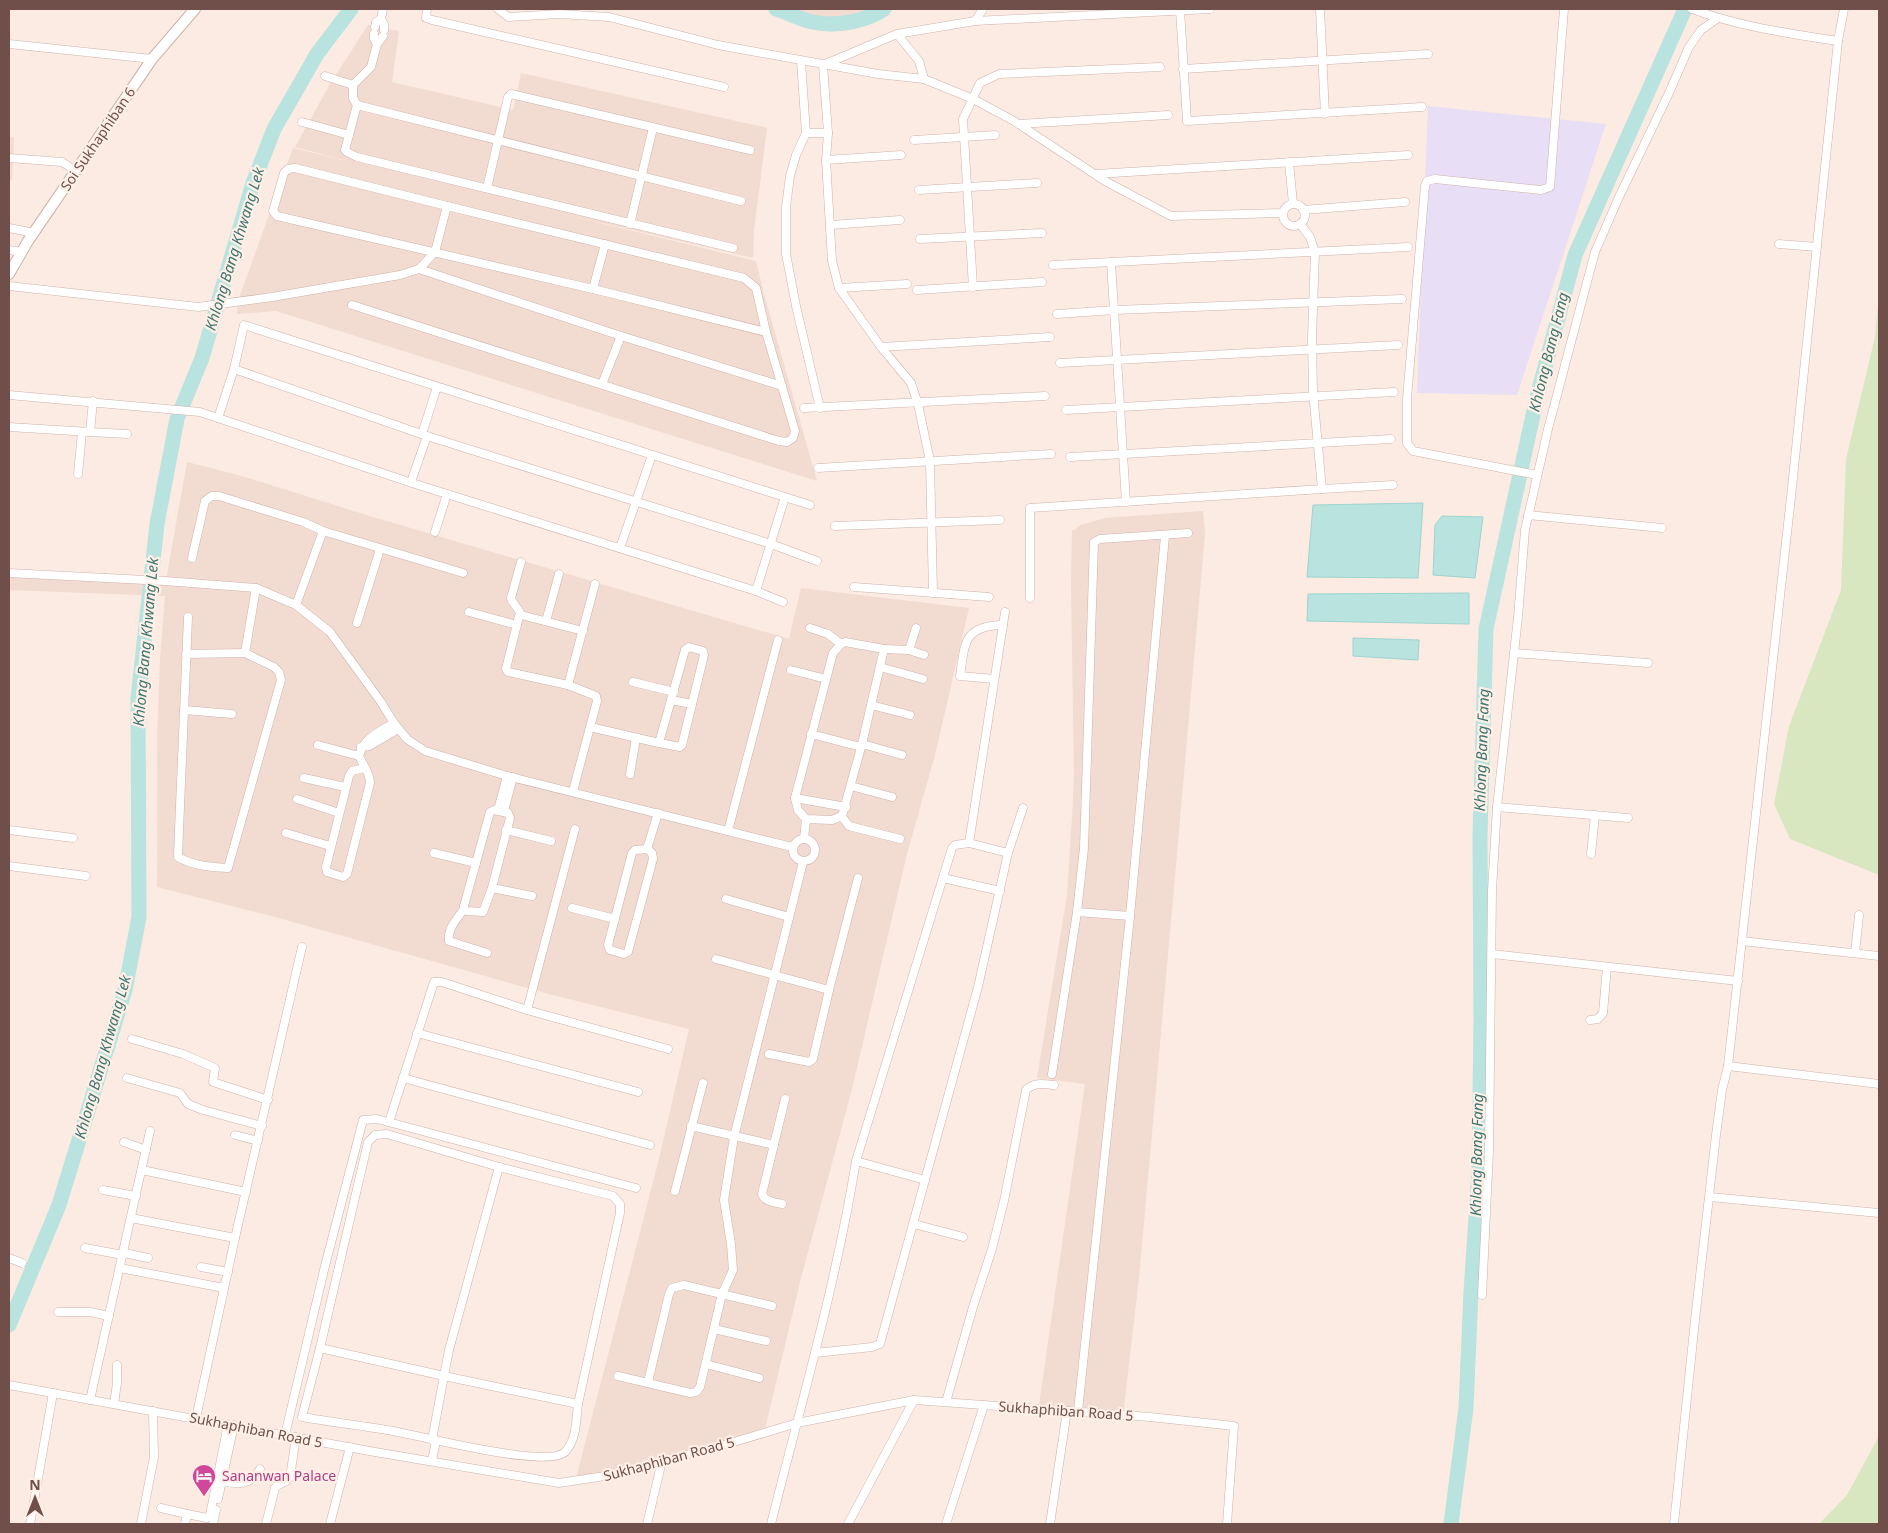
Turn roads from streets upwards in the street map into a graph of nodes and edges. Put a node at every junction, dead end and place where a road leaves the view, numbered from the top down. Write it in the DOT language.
graph roads {
  1 [pos="195,9"];
  2 [pos="383,9"];
  3 [pos="427,9"];
  4 [pos="498,9"];
  5 [pos="983,9"];
  6 [pos="1210,9"];
  7 [pos="1320,9"];
  8 [pos="1564,9"];
  9 [pos="1844,9"];
  10 [pos="1180,10"];
  11 [pos="1695,10"];
  12 [pos="1718,18"];
  13 [pos="381,19"];
  14 [pos="975,21"];
  15 [pos="897,34"];
  16 [pos="1838,41"];
  17 [pos="9,44"];
  18 [pos="377,44"];
  19 [pos="1428,54"];
  20 [pos="152,59"];
  21 [pos="1322,60"];
  22 [pos="801,61"];
  23 [pos="823,65"];
  24 [pos="1160,67"];
  25 [pos="1183,69"];
  26 [pos="325,76"];
  27 [pos="924,79"];
  28 [pos="353,85"];
  29 [pos="724,87"];
  30 [pos="973,99"];
  31 [pos="357,106"];
  32 [pos="1422,107"];
  33 [pos="1325,114"];
  34 [pos="1168,115"];
  35 [pos="302,122"];
  36 [pos="1019,124"];
  37 [pos="652,128"];
  38 [pos="806,132"];
  39 [pos="828,133"];
  40 [pos="349,135"];
  41 [pos="995,135"];
  42 [pos="964,137"];
  43 [pos="498,140"];
  44 [pos="914,140"];
  45 [pos="750,150"];
  46 [pos="1408,154"];
  47 [pos="901,155"];
  48 [pos="9,158"];
  49 [pos="826,160"];
  50 [pos="1289,162"];
  51 [pos="76,171"];
  52 [pos="1096,174"];
  53 [pos="641,175"];
  54 [pos="1037,183"];
  55 [pos="967,187"];
  56 [pos="487,188"];
  57 [pos="919,190"];
  58 [pos="741,201"];
  59 [pos="1405,202"];
  60 [pos="1293,204"];
  61 [pos="447,206"];
  62 [pos="1304,210"];
  63 [pos="1283,213"];
  64 [pos="900,220"];
  65 [pos="630,224"];
  66 [pos="1300,224"];
  67 [pos="831,225"];
  68 [pos="9,228"];
  69 [pos="34,233"];
  70 [pos="1042,233"];
  71 [pos="970,237"];
  72 [pos="920,239"];
  73 [pos="605,244"];
  74 [pos="1779,244"];
  75 [pos="1817,247"];
  76 [pos="734,248"];
  77 [pos="1408,248"];
  78 [pos="9,250"];
  79 [pos="22,252"];
  80 [pos="435,252"];
  81 [pos="1315,252"];
  82 [pos="1111,262"];
  83 [pos="1053,265"];
  84 [pos="419,269"];
  85 [pos="9,274"];
  86 [pos="1042,282"];
  87 [pos="907,284"];
  88 [pos="9,286"];
  89 [pos="973,287"];
  90 [pos="839,288"];
  91 [pos="593,289"];
  92 [pos="917,290"];
  93 [pos="1402,299"];
  94 [pos="1313,303"];
  95 [pos="352,305"];
  96 [pos="1115,310"];
  97 [pos="1057,314"];
  98 [pos="766,332"];
  99 [pos="621,336"];
  100 [pos="1050,337"];
  101 [pos="1398,345"];
  102 [pos="881,346"];
  103 [pos="1313,349"];
  104 [pos="1118,360"];
  105 [pos="1060,363"];
  106 [pos="234,369"];
  107 [pos="602,384"];
  108 [pos="782,386"];
  109 [pos="437,387"];
  110 [pos="1394,392"];
  111 [pos="9,395"];
  112 [pos="1045,396"];
  113 [pos="1314,397"];
  114 [pos="93,402"];
  115 [pos="918,404"];
  116 [pos="1120,407"];
  117 [pos="804,408"];
  118 [pos="820,408"];
  119 [pos="1066,410"];
  120 [pos="218,418"];
  121 [pos="9,427"];
  122 [pos="86,432"];
  123 [pos="127,434"];
  124 [pos="424,435"];
  125 [pos="1391,439"];
  126 [pos="1318,443"];
  127 [pos="1051,454"];
  128 [pos="1123,454"];
  129 [pos="652,455"];
  130 [pos="1070,457"];
  131 [pos="930,460"];
  132 [pos="818,468"];
  133 [pos="78,474"];
  134 [pos="1537,475"];
  135 [pos="411,482"];
  136 [pos="1393,485"];
  137 [pos="1322,489"];
  138 [pos="447,494"];
  139 [pos="785,498"];
  140 [pos="636,502"];
  141 [pos="1126,502"];
  142 [pos="810,505"];
  143 [pos="1528,516"];
  144 [pos="1000,520"];
  145 [pos="932,523"];
  146 [pos="835,526"];
  147 [pos="1662,528"];
  148 [pos="323,531"];
  149 [pos="435,532"];
  150 [pos="1188,533"];
  151 [pos="1165,536"];
  152 [pos="771,544"];
  153 [pos="620,548"];
  154 [pos="380,549"];
  155 [pos="192,558"];
  156 [pos="817,561"];
  157 [pos="521,562"];
  158 [pos="9,573"];
  159 [pos="463,573"];
  160 [pos="559,574"];
  161 [pos="595,584"];
  162 [pos="854,587"];
  163 [pos="256,588"];
  164 [pos="756,591"];
  165 [pos="933,593"];
  166 [pos="989,596"];
  167 [pos="1030,598"];
  168 [pos="783,602"];
  169 [pos="296,605"];
  170 [pos="469,612"];
  171 [pos="1005,612"];
  172 [pos="521,615"];
  173 [pos="188,617"];
  174 [pos="546,620"];
  175 [pos="357,623"];
  176 [pos="517,625"];
  177 [pos="1003,625"];
  178 [pos="810,628"];
  179 [pos="916,628"];
  180 [pos="583,630"];
  181 [pos="778,640"];
  182 [pos="841,644"];
  183 [pos="884,649"];
  184 [pos="910,650"];
  185 [pos="245,653"];
  186 [pos="1514,653"];
  187 [pos="186,654"];
  188 [pos="924,654"];
  189 [pos="1648,663"];
  190 [pos="880,667"];
  191 [pos="791,670"];
  192 [pos="826,679"];
  193 [pos="923,679"];
  194 [pos="994,679"];
  195 [pos="633,682"];
  196 [pos="568,686"];
  197 [pos="672,696"];
  198 [pos="692,704"];
  199 [pos="871,705"];
  200 [pos="184,710"];
  201 [pos="232,714"];
  202 [pos="910,715"];
  203 [pos="396,726"];
  204 [pos="590,727"];
  205 [pos="811,734"];
  206 [pos="636,738"];
  207 [pos="660,743"];
  208 [pos="318,745"];
  209 [pos="862,746"];
  210 [pos="360,751"];
  211 [pos="902,755"];
  212 [pos="364,768"];
  213 [pos="630,774"];
  214 [pos="510,776"];
  215 [pos="304,778"];
  216 [pos="851,786"];
  217 [pos="345,788"];
  218 [pos="573,791"];
  219 [pos="892,797"];
  220 [pos="795,798"];
  221 [pos="297,799"];
  222 [pos="846,807"];
  223 [pos="1498,807"];
  224 [pos="1023,808"];
  225 [pos="501,811"];
  226 [pos="339,813"];
  227 [pos="658,813"];
  228 [pos="1595,815"];
  229 [pos="842,817"];
  230 [pos="1628,818"];
  231 [pos="806,819"];
  232 [pos="575,829"];
  233 [pos="9,830"];
  234 [pos="506,830"];
  235 [pos="728,830"];
  236 [pos="286,834"];
  237 [pos="73,838"];
  238 [pos="804,839"];
  239 [pos="900,839"];
  240 [pos="551,840"];
  241 [pos="969,843"];
  242 [pos="330,846"];
  243 [pos="792,846"];
  244 [pos="648,850"];
  245 [pos="434,853"];
  246 [pos="1008,853"];
  247 [pos="1591,854"];
  248 [pos="803,862"];
  249 [pos="476,863"];
  250 [pos="9,866"];
  251 [pos="86,876"];
  252 [pos="858,878"];
  253 [pos="942,878"];
  254 [pos="492,888"];
  255 [pos="1000,891"];
  256 [pos="532,896"];
  257 [pos="726,899"];
  258 [pos="572,908"];
  259 [pos="464,909"];
  260 [pos="1077,912"];
  261 [pos="1859,915"];
  262 [pos="1130,916"];
  263 [pos="789,917"];
  264 [pos="615,919"];
  265 [pos="1742,941"];
  266 [pos="302,947"];
  267 [pos="487,953"];
  268 [pos="1855,953"];
  269 [pos="1492,954"];
  270 [pos="1879,956"];
  271 [pos="716,959"];
  272 [pos="1607,967"];
  273 [pos="774,974"];
  274 [pos="1738,981"];
  275 [pos="829,990"];
  276 [pos="527,1010"];
  277 [pos="1590,1020"];
  278 [pos="417,1033"];
  279 [pos="132,1039"];
  280 [pos="668,1049"];
  281 [pos="768,1054"];
  282 [pos="1728,1066"];
  283 [pos="1052,1074"];
  284 [pos="127,1078"];
  285 [pos="403,1078"];
  286 [pos="703,1083"];
  287 [pos="1879,1084"];
  288 [pos="1054,1085"];
  289 [pos="638,1092"];
  290 [pos="785,1099"];
  291 [pos="268,1100"];
  292 [pos="389,1122"];
  293 [pos="262,1126"];
  294 [pos="691,1126"];
  295 [pos="150,1131"];
  296 [pos="235,1135"];
  297 [pos="734,1137"];
  298 [pos="258,1141"];
  299 [pos="124,1142"];
  300 [pos="650,1145"];
  301 [pos="774,1145"];
  302 [pos="146,1150"];
  303 [pos="856,1161"];
  304 [pos="499,1167"];
  305 [pos="142,1170"];
  306 [pos="925,1180"];
  307 [pos="636,1188"];
  308 [pos="103,1190"];
  309 [pos="675,1191"];
  310 [pos="246,1192"];
  311 [pos="136,1196"];
  312 [pos="1710,1197"];
  313 [pos="782,1204"];
  314 [pos="1879,1213"];
  315 [pos="131,1218"];
  316 [pos="914,1224"];
  317 [pos="963,1237"];
  318 [pos="235,1238"];
  319 [pos="85,1248"];
  320 [pos="124,1254"];
  321 [pos="9,1258"];
  322 [pos="148,1258"];
  323 [pos="22,1263"];
  324 [pos="201,1267"];
  325 [pos="120,1268"];
  326 [pos="228,1272"];
  327 [pos="224,1288"];
  328 [pos="722,1294"];
  329 [pos="1482,1295"];
  330 [pos="772,1306"];
  331 [pos="58,1312"];
  332 [pos="110,1316"];
  333 [pos="714,1329"];
  334 [pos="766,1341"];
  335 [pos="320,1348"];
  336 [pos="815,1352"];
  337 [pos="706,1364"];
  338 [pos="117,1365"];
  339 [pos="444,1376"];
  340 [pos="618,1376"];
  341 [pos="759,1378"];
  342 [pos="648,1382"];
  343 [pos="9,1385"];
  344 [pos="54,1393"];
  345 [pos="90,1400"];
  346 [pos="914,1400"];
  347 [pos="946,1402"];
  348 [pos="114,1404"];
  349 [pos="578,1404"];
  350 [pos="984,1405"];
  351 [pos="153,1411"];
  352 [pos="1067,1411"];
  353 [pos="1078,1412"];
  354 [pos="196,1418"];
  355 [pos="797,1423"];
  356 [pos="231,1424"];
  357 [pos="285,1435"];
  358 [pos="296,1437"];
  359 [pos="434,1440"];
  360 [pos="350,1447"];
  361 [pos="432,1461"];
  362 [pos="662,1461"];
  363 [pos="260,1469"];
  364 [pos="222,1481"];
  365 [pos="161,1508"];
  366 [pos="187,1514"];
  367 [pos="30,1524"];
  368 [pos="141,1524"];
  369 [pos="185,1524"];
  370 [pos="213,1524"];
  371 [pos="266,1524"];
  372 [pos="330,1524"];
  373 [pos="647,1524"];
  374 [pos="771,1524"];
  375 [pos="848,1524"];
  376 [pos="946,1524"];
  377 [pos="1050,1524"];
  378 [pos="1227,1524"];
  379 [pos="1674,1524"];
  1 -- 20 [label="street, Soi Sukhaphiban 6"];
  2 -- 13 [label="street"];
  3 -- 29 [label="street"];
  4 -- 22 [label="street"];
  5 -- 14 [label="street"];
  6 -- 10 [label="street"];
  7 -- 21 [label="street"];
  8 -- 134 [label="street"];
  9 -- 16 [label="street"];
  10 -- 14 [label="street"];
  10 -- 25 [label="street"];
  11 -- 12 [label="street"];
  12 -- 16 [label="street"];
  12 -- 134 [label="street"];
  13 -- 18 [label="street"];
  13 -- 18 [label="street"];
  14 -- 15 [label="street"];
  15 -- 23 [label="street"];
  15 -- 27 [label="street"];
  16 -- 75 [label="street"];
  17 -- 20 [label="street"];
  18 -- 28 [label="street"];
  19 -- 21 [label="street"];
  20 -- 51 [label="street, Soi Sukhaphiban 6"];
  21 -- 25 [label="street"];
  21 -- 33 [label="street"];
  22 -- 23 [label="street"];
  22 -- 38 [label="street"];
  23 -- 27 [label="street"];
  23 -- 39 [label="street"];
  24 -- 30 [label="street"];
  25 -- 33 [label="street"];
  26 -- 28 [label="street"];
  27 -- 30 [label="street"];
  28 -- 31 [label="street"];
  30 -- 36 [label="street"];
  30 -- 42 [label="street"];
  31 -- 40 [label="street"];
  31 -- 43 [label="street"];
  32 -- 33 [label="street"];
  34 -- 36 [label="street"];
  35 -- 40 [label="street"];
  36 -- 52 [label="street"];
  37 -- 43 [label="street"];
  37 -- 45 [label="street"];
  37 -- 53 [label="street"];
  38 -- 39 [label="street"];
  38 -- 118 [label="street"];
  39 -- 49 [label="street"];
  40 -- 56 [label="street"];
  41 -- 42 [label="street"];
  42 -- 44 [label="street"];
  42 -- 55 [label="street"];
  43 -- 53 [label="street"];
  43 -- 56 [label="street"];
  46 -- 50 [label="street"];
  47 -- 49 [label="street"];
  48 -- 51 [label="street"];
  49 -- 67 [label="street"];
  50 -- 52 [label="street"];
  50 -- 60 [label="street"];
  51 -- 69 [label="street, Soi Sukhaphiban 6"];
  52 -- 63 [label="street"];
  53 -- 58 [label="street"];
  53 -- 65 [label="street"];
  54 -- 55 [label="street"];
  55 -- 57 [label="street"];
  55 -- 71 [label="street"];
  56 -- 65 [label="street"];
  59 -- 62 [label="street"];
  60 -- 62 [label="street"];
  60 -- 63 [label="street"];
  61 -- 73 [label="street"];
  61 -- 80 [label="street"];
  61 -- 80 [label="street"];
  62 -- 66 [label="street"];
  63 -- 66 [label="street"];
  64 -- 67 [label="street"];
  65 -- 76 [label="street"];
  66 -- 81 [label="street"];
  67 -- 90 [label="street"];
  68 -- 69 [label="street"];
  69 -- 79 [label="street, Soi Sukhaphiban 6"];
  70 -- 71 [label="street"];
  71 -- 72 [label="street"];
  71 -- 89 [label="street"];
  73 -- 91 [label="street"];
  73 -- 98 [label="street"];
  74 -- 75 [label="street"];
  75 -- 265 [label="street"];
  77 -- 81 [label="street"];
  78 -- 79 [label="street"];
  79 -- 85 [label="street, Soi Sukhaphiban 6"];
  80 -- 84 [label="street"];
  80 -- 91 [label="street"];
  81 -- 82 [label="street"];
  81 -- 94 [label="street"];
  82 -- 83 [label="street"];
  82 -- 96 [label="street"];
  84 -- 88 [label="street"];
  84 -- 99 [label="street"];
  86 -- 89 [label="street"];
  87 -- 90 [label="street"];
  89 -- 92 [label="street"];
  90 -- 102 [label="street"];
  91 -- 98 [label="street"];
  93 -- 94 [label="street"];
  94 -- 96 [label="street"];
  94 -- 103 [label="street"];
  95 -- 107 [label="street"];
  96 -- 97 [label="street"];
  96 -- 104 [label="street"];
  98 -- 108 [label="street"];
  99 -- 107 [label="street"];
  99 -- 108 [label="street"];
  100 -- 102 [label="street"];
  101 -- 103 [label="street"];
  102 -- 115 [label="street"];
  103 -- 104 [label="street"];
  103 -- 113 [label="street"];
  104 -- 105 [label="street"];
  104 -- 116 [label="street"];
  106 -- 109 [label="street"];
  106 -- 120 [label="street"];
  106 -- 124 [label="street"];
  107 -- 108 [label="street"];
  109 -- 124 [label="street"];
  109 -- 129 [label="street"];
  110 -- 113 [label="street"];
  111 -- 114 [label="street"];
  112 -- 115 [label="street"];
  113 -- 116 [label="street"];
  113 -- 126 [label="street"];
  114 -- 120 [label="street"];
  114 -- 122 [label="street"];
  115 -- 118 [label="street"];
  115 -- 131 [label="street"];
  116 -- 119 [label="street"];
  116 -- 128 [label="street"];
  117 -- 118 [label="street"];
  120 -- 135 [label="street"];
  121 -- 122 [label="street"];
  122 -- 123 [label="street"];
  122 -- 133 [label="street"];
  124 -- 135 [label="street"];
  124 -- 140 [label="street"];
  125 -- 126 [label="street"];
  126 -- 128 [label="street"];
  126 -- 137 [label="street"];
  127 -- 131 [label="street"];
  128 -- 130 [label="street"];
  128 -- 141 [label="street"];
  129 -- 139 [label="street"];
  129 -- 140 [label="street"];
  131 -- 132 [label="street"];
  131 -- 145 [label="street"];
  134 -- 143 [label="street"];
  135 -- 138 [label="street"];
  136 -- 137 [label="street"];
  137 -- 141 [label="street"];
  138 -- 149 [label="street"];
  138 -- 153 [label="street"];
  139 -- 142 [label="street"];
  139 -- 152 [label="street"];
  140 -- 152 [label="street"];
  140 -- 153 [label="street"];
  141 -- 167 [label="street"];
  143 -- 147 [label="street"];
  143 -- 186 [label="street"];
  144 -- 145 [label="street"];
  145 -- 146 [label="street"];
  145 -- 165 [label="street"];
  148 -- 154 [label="street"];
  148 -- 155 [label="street"];
  148 -- 169 [label="street"];
  150 -- 151 [label="street"];
  151 -- 260 [label="street"];
  151 -- 262 [label="street"];
  152 -- 156 [label="street"];
  152 -- 164 [label="street"];
  153 -- 164 [label="street"];
  154 -- 159 [label="street"];
  154 -- 175 [label="street"];
  157 -- 172 [label="street"];
  158 -- 163 [label="street"];
  160 -- 174 [label="street"];
  161 -- 180 [label="street"];
  162 -- 165 [label="street"];
  163 -- 169 [label="street"];
  163 -- 185 [label="street"];
  164 -- 168 [label="street"];
  165 -- 166 [label="street"];
  169 -- 203 [label="street"];
  170 -- 176 [label="street"];
  171 -- 177 [label="street"];
  172 -- 174 [label="street"];
  172 -- 176 [label="street"];
  173 -- 187 [label="street"];
  174 -- 180 [label="street"];
  176 -- 196 [label="street"];
  177 -- 194 [label="street"];
  177 -- 194 [label="street"];
  178 -- 182 [label="street"];
  179 -- 184 [label="street"];
  180 -- 196 [label="street"];
  181 -- 235 [label="street"];
  182 -- 183 [label="street"];
  182 -- 192 [label="street"];
  183 -- 184 [label="street"];
  183 -- 190 [label="street"];
  184 -- 188 [label="street"];
  185 -- 187 [label="street"];
  185 -- 200 [label="street"];
  186 -- 189 [label="street"];
  186 -- 223 [label="street"];
  187 -- 200 [label="street"];
  190 -- 193 [label="street"];
  190 -- 199 [label="street"];
  191 -- 192 [label="street"];
  192 -- 205 [label="street"];
  194 -- 241 [label="street"];
  195 -- 197 [label="street"];
  196 -- 204 [label="street"];
  197 -- 198 [label="street"];
  197 -- 198 [label="street"];
  197 -- 207 [label="street"];
  198 -- 207 [label="street"];
  199 -- 202 [label="street"];
  199 -- 209 [label="street"];
  200 -- 201 [label="street"];
  203 -- 210 [label="street"];
  203 -- 214 [label="street"];
  204 -- 206 [label="street"];
  204 -- 218 [label="street"];
  205 -- 209 [label="street"];
  205 -- 220 [label="street"];
  206 -- 207 [label="street"];
  206 -- 213 [label="street"];
  208 -- 210 [label="street"];
  209 -- 211 [label="street"];
  209 -- 216 [label="street"];
  210 -- 212 [label="street"];
  212 -- 217 [label="street"];
  212 -- 242 [label="street"];
  214 -- 218 [label="street"];
  214 -- 225 [label="street"];
  215 -- 217 [label="street"];
  216 -- 219 [label="street"];
  216 -- 222 [label="street"];
  217 -- 226 [label="street"];
  218 -- 227 [label="street"];
  220 -- 222 [label="street"];
  220 -- 231 [label="street"];
  221 -- 226 [label="street"];
  222 -- 229 [label="street"];
  223 -- 228 [label="street"];
  223 -- 269 [label="street"];
  224 -- 246 [label="street"];
  225 -- 234 [label="street"];
  225 -- 249 [label="street"];
  226 -- 242 [label="street"];
  227 -- 235 [label="street"];
  227 -- 244 [label="street"];
  228 -- 230 [label="street"];
  228 -- 247 [label="street"];
  229 -- 231 [label="street"];
  229 -- 239 [label="street"];
  231 -- 238 [label="street"];
  232 -- 276 [label="street"];
  233 -- 237 [label="street"];
  234 -- 240 [label="street"];
  234 -- 254 [label="street"];
  235 -- 243 [label="street"];
  236 -- 242 [label="street"];
  238 -- 243 [label="street"];
  238 -- 248 [label="street"];
  241 -- 246 [label="street"];
  241 -- 253 [label="street"];
  243 -- 248 [label="street"];
  244 -- 264 [label="street"];
  244 -- 264 [label="street"];
  245 -- 249 [label="street"];
  246 -- 255 [label="street"];
  248 -- 263 [label="street"];
  249 -- 259 [label="street"];
  250 -- 251 [label="street"];
  252 -- 275 [label="street"];
  253 -- 255 [label="street"];
  253 -- 303 [label="street"];
  254 -- 256 [label="street"];
  254 -- 259 [label="street"];
  255 -- 306 [label="street"];
  257 -- 263 [label="street"];
  258 -- 264 [label="street"];
  259 -- 267 [label="street"];
  260 -- 262 [label="street"];
  260 -- 283 [label="street"];
  261 -- 268 [label="street"];
  262 -- 353 [label="street"];
  263 -- 273 [label="street"];
  265 -- 268 [label="street"];
  265 -- 274 [label="street"];
  266 -- 291 [label="street"];
  268 -- 270 [label="street"];
  269 -- 272 [label="street"];
  269 -- 329 [label="street"];
  271 -- 273 [label="street"];
  272 -- 274 [label="street"];
  272 -- 277 [label="street"];
  273 -- 275 [label="street"];
  273 -- 297 [label="street"];
  274 -- 282 [label="street"];
  275 -- 281 [label="street"];
  276 -- 278 [label="street"];
  276 -- 280 [label="street"];
  278 -- 285 [label="street"];
  278 -- 289 [label="street"];
  279 -- 291 [label="street"];
  282 -- 287 [label="street"];
  282 -- 312 [label="street"];
  284 -- 293 [label="street"];
  285 -- 292 [label="street"];
  285 -- 300 [label="street"];
  286 -- 294 [label="street"];
  288 -- 347 [label="street"];
  290 -- 301 [label="street"];
  291 -- 293 [label="street"];
  292 -- 307 [label="street"];
  292 -- 357 [label="street"];
  293 -- 298 [label="street"];
  294 -- 297 [label="street"];
  294 -- 309 [label="street"];
  295 -- 302 [label="street"];
  296 -- 298 [label="street"];
  297 -- 301 [label="street"];
  297 -- 328 [label="street"];
  298 -- 310 [label="street"];
  299 -- 302 [label="street"];
  301 -- 313 [label="street"];
  302 -- 305 [label="street"];
  303 -- 306 [label="street"];
  303 -- 336 [label="street"];
  304 -- 335 [label="street"];
  304 -- 339 [label="street"];
  304 -- 349 [label="street"];
  305 -- 310 [label="street"];
  305 -- 311 [label="street"];
  306 -- 316 [label="street"];
  308 -- 311 [label="street"];
  310 -- 318 [label="street"];
  311 -- 315 [label="street"];
  312 -- 314 [label="street"];
  312 -- 379 [label="street"];
  315 -- 318 [label="street"];
  315 -- 320 [label="street"];
  316 -- 317 [label="street"];
  316 -- 336 [label="street"];
  318 -- 326 [label="street"];
  319 -- 320 [label="street"];
  320 -- 322 [label="street"];
  320 -- 325 [label="street"];
  321 -- 323 [label="street"];
  324 -- 326 [label="street"];
  325 -- 327 [label="street"];
  325 -- 332 [label="street"];
  326 -- 327 [label="street"];
  327 -- 354 [label="street"];
  328 -- 330 [label="street"];
  328 -- 333 [label="street"];
  328 -- 342 [label="street"];
  331 -- 332 [label="street"];
  332 -- 345 [label="street"];
  333 -- 334 [label="street"];
  333 -- 337 [label="street"];
  335 -- 339 [label="street"];
  335 -- 359 [label="street"];
  336 -- 355 [label="street"];
  337 -- 341 [label="street"];
  337 -- 342 [label="street"];
  338 -- 348 [label="street"];
  339 -- 349 [label="street"];
  339 -- 359 [label="street"];
  340 -- 342 [label="street"];
  343 -- 344 [label="street, Sukhaphiban Road 5"];
  344 -- 345 [label="street, Sukhaphiban Road 5"];
  344 -- 367 [label="street"];
  345 -- 348 [label="street, Sukhaphiban Road 5"];
  346 -- 347 [label="street, Sukhaphiban Road 5"];
  346 -- 355 [label="street, Sukhaphiban Road 5"];
  346 -- 375 [label="street"];
  347 -- 350 [label="street, Sukhaphiban Road 5"];
  348 -- 351 [label="street, Sukhaphiban Road 5"];
  349 -- 359 [label="street"];
  350 -- 352 [label="street, Sukhaphiban Road 5"];
  350 -- 376 [label="street"];
  351 -- 354 [label="street, Sukhaphiban Road 5"];
  351 -- 368 [label="street"];
  352 -- 353 [label="street, Sukhaphiban Road 5"];
  352 -- 377 [label="street"];
  353 -- 378 [label="street, Sukhaphiban Road 5"];
  354 -- 356 [label="street, Sukhaphiban Road 5"];
  355 -- 362 [label="street, Sukhaphiban Road 5"];
  355 -- 374 [label="street"];
  356 -- 357 [label="street, Sukhaphiban Road 5"];
  356 -- 364 [label="street"];
  356 -- 366 [label="street"];
  357 -- 358 [label="street, Sukhaphiban Road 5"];
  358 -- 360 [label="street, Sukhaphiban Road 5"];
  358 -- 371 [label="street"];
  359 -- 361 [label="street"];
  360 -- 361 [label="street, Sukhaphiban Road 5"];
  360 -- 372 [label="street"];
  361 -- 362 [label="street, Sukhaphiban Road 5"];
  362 -- 373 [label="street"];
  363 -- 364 [label="street"];
  364 -- 370 [label="street"];
  365 -- 366 [label="street"];
  366 -- 369 [label="street"];
}
